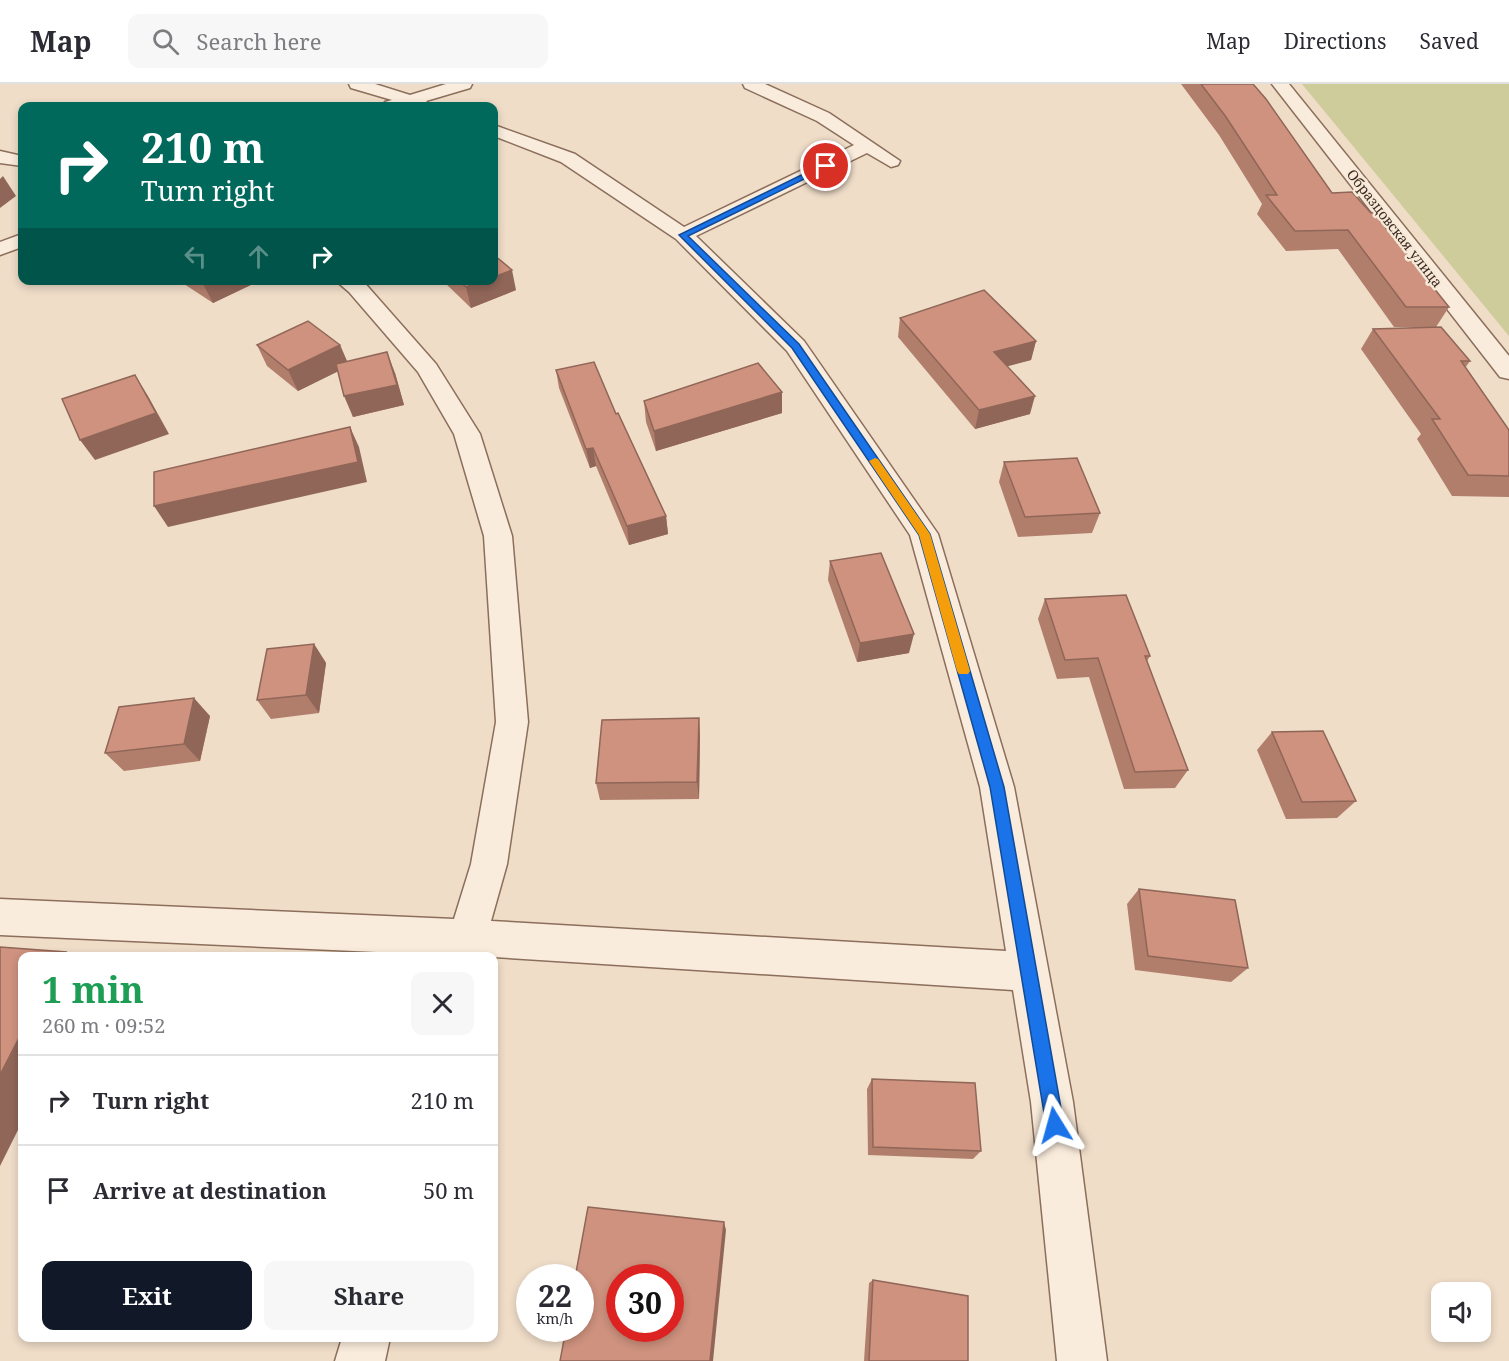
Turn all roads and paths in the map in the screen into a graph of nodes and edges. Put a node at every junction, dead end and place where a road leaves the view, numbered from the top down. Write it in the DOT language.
graph roads {
  1 [pos="357,84"];
  2 [pos="464,84"];
  3 [pos="751,84"];
  4 [pos="1280,84"];
  5 [pos="411,100"];
  6 [pos="404,102"];
  7 [pos="417,102"];
  8 [pos="498,132"];
  9 [pos="867,146"];
  10 [pos="0,157"];
  11 [pos="18,160"];
  12 [pos="891,161"];
  13 [pos="683,235"];
  14 [pos="18,242"];
  15 [pos="0,249"];
  16 [pos="354,285"];
  17 [pos="1509,372"];
  18 [pos="0,918"];
  19 [pos="465,947"];
  20 [pos="1030,972"];
  21 [pos="365,1342"];
  22 [pos="360,1361"];
  23 [pos="1082,1361"];
  1 -- 5 [label="street"];
  2 -- 5 [label="street"];
  3 -- 9 [label="street"];
  4 -- 17 [label="street, Образцовская улица"];
  5 -- 6 [label="street"];
  5 -- 7 [label="street"];
  8 -- 13 [label="street"];
  9 -- 12 [label="street"];
  9 -- 13 [label="street"];
  10 -- 11 [label="street"];
  13 -- 20 [label="street"];
  14 -- 15 [label="street"];
  16 -- 19 [label="street"];
  18 -- 19 [label="street"];
  19 -- 20 [label="street"];
  20 -- 23 [label="street"];
  21 -- 22 [label="street"];
}
